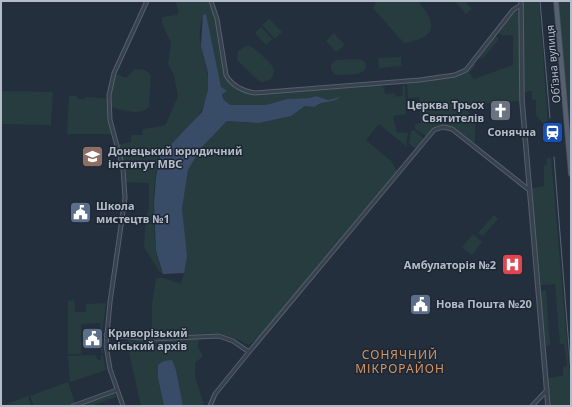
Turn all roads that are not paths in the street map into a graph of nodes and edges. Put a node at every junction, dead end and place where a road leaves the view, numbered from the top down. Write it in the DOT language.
graph roads {
  1 [pos="147,1"];
  2 [pos="211,1"];
  3 [pos="556,1"];
  4 [pos="521,3"];
  5 [pos="571,174"];
  6 [pos="528,188"];
  7 [pos="106,335"];
  8 [pos="249,352"];
  9 [pos="117,390"];
  10 [pos="547,390"];
  11 [pos="73,406"];
  12 [pos="123,406"];
  13 [pos="210,406"];
  14 [pos="532,406"];
  15 [pos="548,406"];
  1 -- 7 [label="street"];
  2 -- 4 [label="street"];
  3 -- 5 [label="main road, Обʼїзна вулиця"];
  4 -- 6 [label="street"];
  6 -- 8 [label="street"];
  6 -- 10 [label="street"];
  7 -- 8 [label="street"];
  7 -- 9 [label="street"];
  8 -- 13 [label="street"];
  9 -- 11 [label="street"];
  9 -- 12 [label="street"];
  10 -- 14 [label="street"];
  10 -- 15 [label="street"];
}
